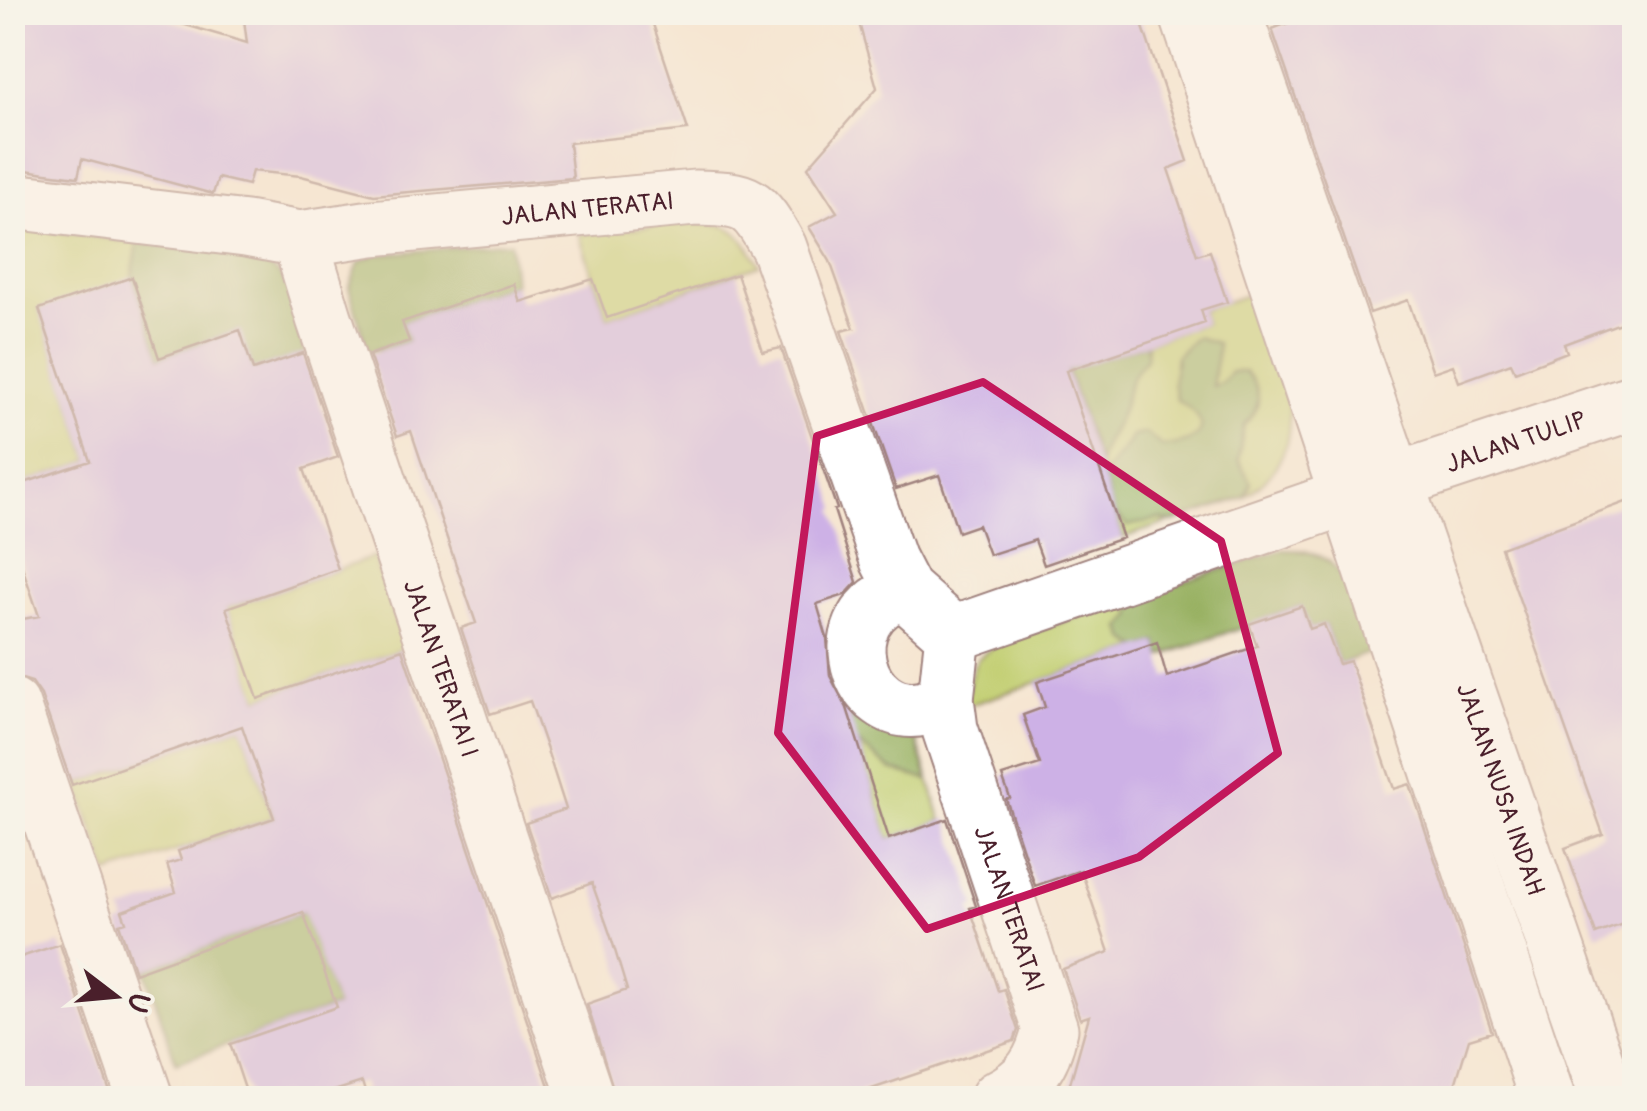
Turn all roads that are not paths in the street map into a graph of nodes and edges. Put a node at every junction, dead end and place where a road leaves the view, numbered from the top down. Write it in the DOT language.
graph roads {
  1 [pos="1187,12"];
  2 [pos="1233,12"];
  3 [pos="12,201"];
  4 [pos="300,239"];
  5 [pos="1634,402"];
  6 [pos="1372,488"];
  7 [pos="904,590"];
  8 [pos="953,634"];
  9 [pos="946,698"];
  10 [pos="12,706"];
  11 [pos="146,1098"];
  12 [pos="586,1098"];
  13 [pos="998,1098"];
  14 [pos="1547,1098"];
  15 [pos="1608,1098"];
  1 -- 6 [label="street, JALAN NUSA INDAH"];
  2 -- 6 [label="street, JALAN NUSA INDAH"];
  3 -- 4 [label="street, JALAN TERATAI"];
  4 -- 7 [label="street, JALAN TERATAI"];
  4 -- 12 [label="street, JALAN TERATAI I"];
  5 -- 6 [label="street, JALAN TULIP"];
  6 -- 8 [label="street"];
  6 -- 14 [label="street, JALAN NUSA INDAH"];
  6 -- 15 [label="street, JALAN NUSA INDAH"];
  7 -- 8 [label="street, JALAN TERATAI"];
  7 -- 9 [label="street"];
  8 -- 9 [label="street, JALAN TERATAI"];
  9 -- 13 [label="street, JALAN TERATAI"];
  10 -- 11 [label="street"];
}
